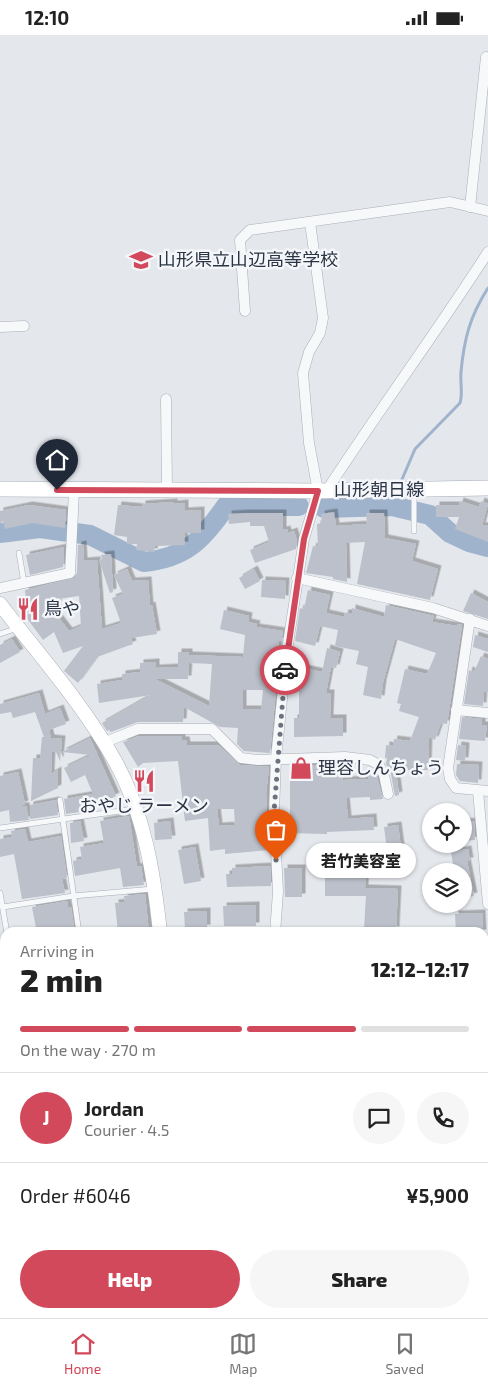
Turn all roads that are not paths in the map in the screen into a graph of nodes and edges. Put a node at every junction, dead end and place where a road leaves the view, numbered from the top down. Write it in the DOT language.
graph roads {
  1 [pos="486,57"];
  2 [pos="470,207"];
  3 [pos="488,211"];
  4 [pos="310,221"];
  5 [pos="488,253"];
  6 [pos="245,311"];
  7 [pos="24,326"];
  8 [pos="0,327"];
  9 [pos="166,399"];
  10 [pos="488,488"];
  11 [pos="0,489"];
  12 [pos="74,491"];
  13 [pos="167,491"];
  14 [pos="322,491"];
  15 [pos="414,491"];
  16 [pos="414,531"];
  17 [pos="19,553"];
  18 [pos="297,578"];
  19 [pos="24,583"];
  20 [pos="0,588"];
  21 [pos="0,604"];
  22 [pos="470,619"];
  23 [pos="488,626"];
  24 [pos="19,628"];
  25 [pos="0,634"];
  26 [pos="456,710"];
  27 [pos="488,713"];
  28 [pos="104,743"];
  29 [pos="276,758"];
  30 [pos="483,791"];
  31 [pos="388,794"];
  32 [pos="60,800"];
  33 [pos="135,809"];
  34 [pos="63,818"];
  35 [pos="0,828"];
  36 [pos="156,889"];
  37 [pos="0,893"];
  38 [pos="73,896"];
  39 [pos="488,904"];
  40 [pos="3,907"];
  41 [pos="6,927"];
  42 [pos="79,927"];
  43 [pos="159,927"];
  44 [pos="275,927"];
  1 -- 2 [label="street"];
  2 -- 3 [label="street"];
  2 -- 4 [label="street"];
  4 -- 6 [label="street"];
  4 -- 14 [label="street"];
  5 -- 14 [label="street"];
  7 -- 8 [label="street"];
  9 -- 13 [label="street"];
  10 -- 15 [label="main road, 山形朝日線"];
  11 -- 12 [label="main road, 山形朝日線"];
  12 -- 13 [label="main road, 山形朝日線"];
  12 -- 19 [label="street"];
  13 -- 14 [label="main road, 山形朝日線"];
  14 -- 15 [label="main road, 山形朝日線"];
  14 -- 18 [label="street"];
  15 -- 16 [label="lane"];
  17 -- 19 [label="lane"];
  18 -- 22 [label="street"];
  18 -- 29 [label="street"];
  19 -- 20 [label="street"];
  21 -- 24 [label="street"];
  22 -- 23 [label="street"];
  22 -- 26 [label="street"];
  24 -- 25 [label="lane"];
  24 -- 28 [label="street"];
  26 -- 27 [label="street"];
  26 -- 30 [label="street"];
  28 -- 29 [label="street"];
  28 -- 33 [label="street"];
  29 -- 31 [label="street"];
  29 -- 44 [label="street"];
  30 -- 39 [label="street"];
  32 -- 34 [label="lane"];
  33 -- 34 [label="lane"];
  33 -- 36 [label="street"];
  34 -- 35 [label="lane"];
  34 -- 38 [label="lane"];
  36 -- 38 [label="lane"];
  36 -- 43 [label="street"];
  37 -- 40 [label="lane"];
  38 -- 40 [label="lane"];
  38 -- 42 [label="lane"];
  40 -- 41 [label="lane"];
}
